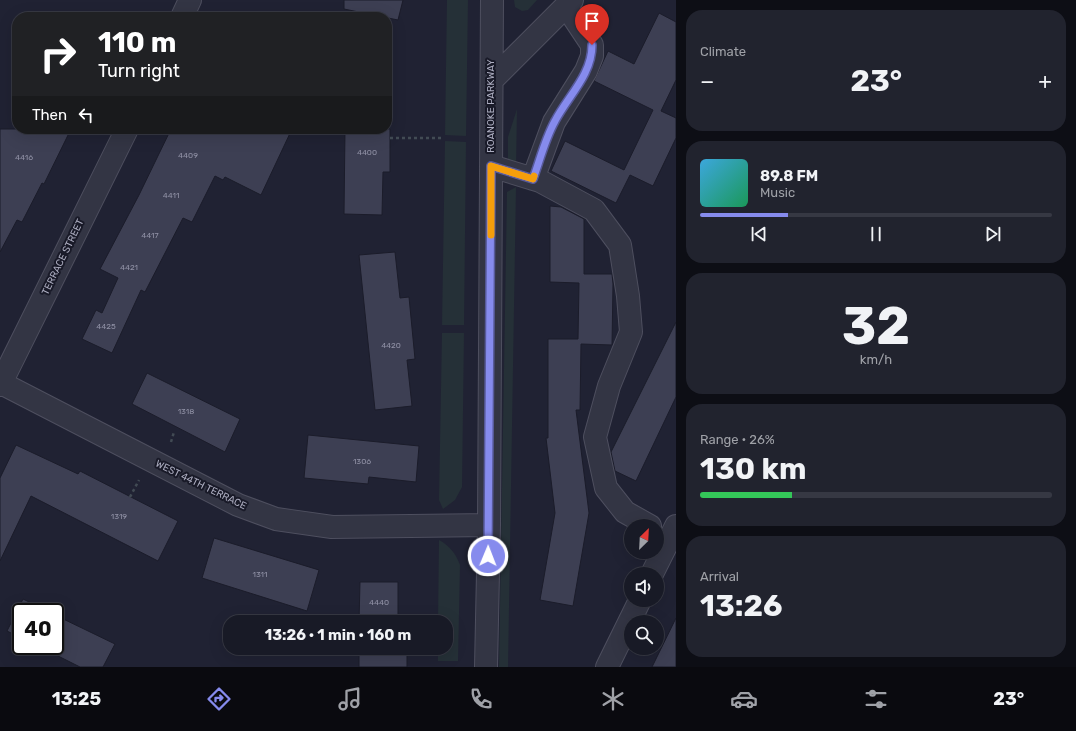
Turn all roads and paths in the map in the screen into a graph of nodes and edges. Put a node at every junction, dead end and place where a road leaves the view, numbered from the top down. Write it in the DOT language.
graph roads {
  1 [pos="190,0"];
  2 [pos="492,0"];
  3 [pos="569,3"];
  4 [pos="184,12"];
  5 [pos="492,80"];
  6 [pos="125,134"];
  7 [pos="390,138"];
  8 [pos="441,138"];
  9 [pos="491,166"];
  10 [pos="533,179"];
  11 [pos="0,384"];
  12 [pos="174,432"];
  13 [pos="171,442"];
  14 [pos="141,476"];
  15 [pos="130,497"];
  16 [pos="638,519"];
  17 [pos="489,525"];
  18 [pos="668,531"];
  19 [pos="655,567"];
  20 [pos="637,607"];
  21 [pos="486,667"];
  22 [pos="607,667"];
  1 -- 4 [label="street"];
  2 -- 5 [label="street, ROANOKE PARKWAY"];
  3 -- 5 [label="street"];
  3 -- 10 [label="street"];
  5 -- 9 [label="street, ROANOKE PARKWAY"];
  6 -- 11 [label="street, TERRACE STREET"];
  7 -- 8 [label="path"];
  9 -- 10 [label="street"];
  9 -- 17 [label="street, ROANOKE PARKWAY"];
  10 -- 16 [label="street"];
  11 -- 17 [label="street, WEST 44TH TERRACE"];
  12 -- 13 [label="path"];
  14 -- 15 [label="path"];
  17 -- 21 [label="street, ROANOKE PARKWAY"];
  18 -- 19 [label="street"];
  20 -- 22 [label="street"];
}
